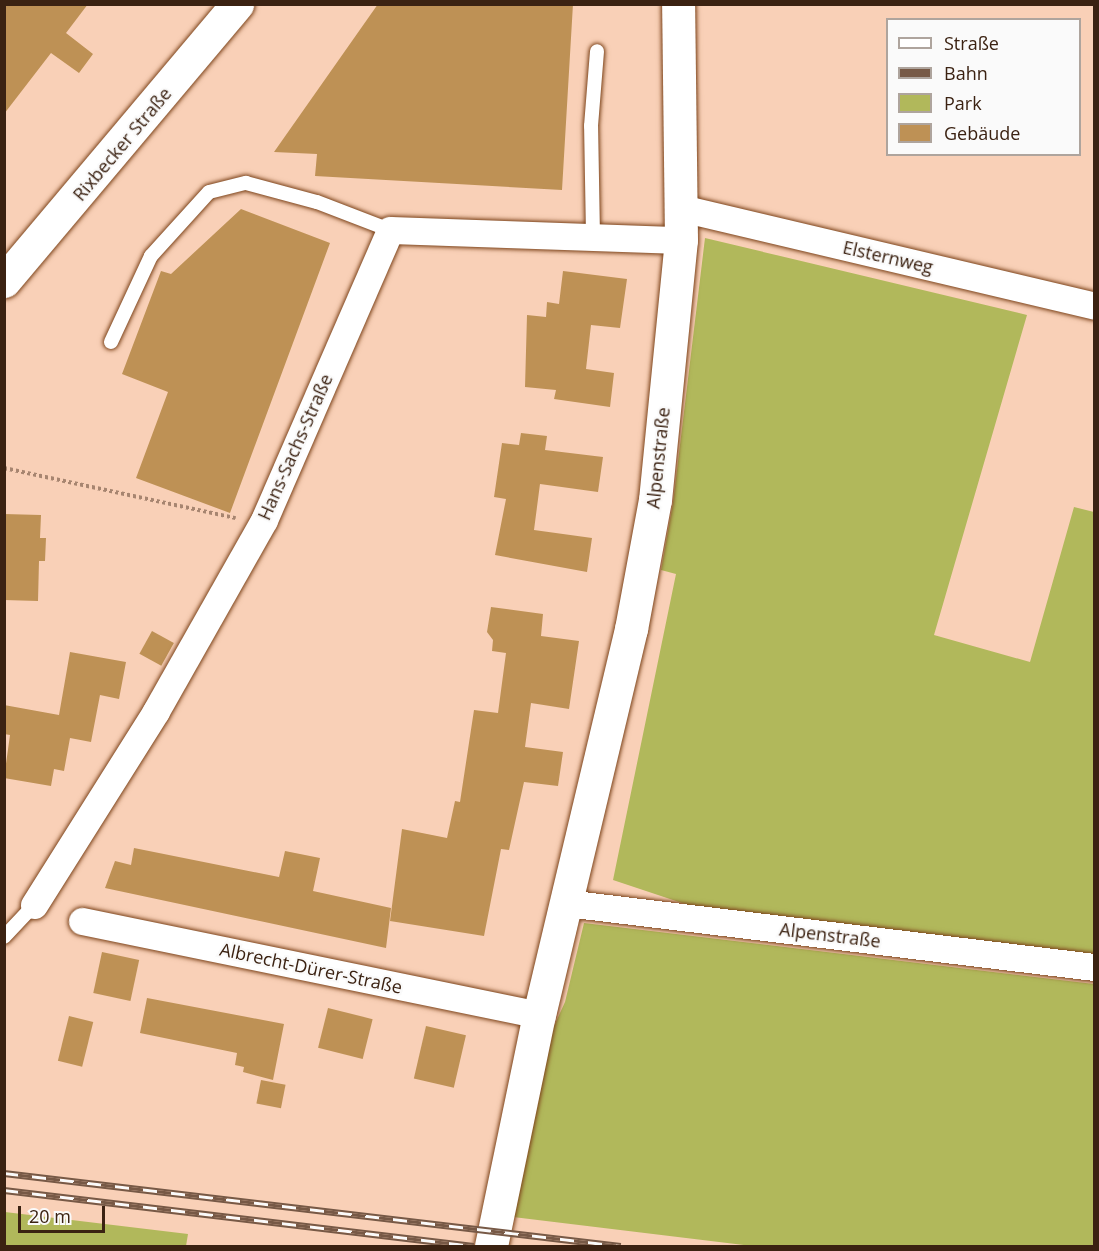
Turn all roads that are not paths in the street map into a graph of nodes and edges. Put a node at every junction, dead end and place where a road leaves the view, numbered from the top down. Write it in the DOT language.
graph roads {
  1 [pos="237,4"];
  2 [pos="678,4"];
  3 [pos="597,51"];
  4 [pos="681,224"];
  5 [pos="390,230"];
  6 [pos="593,236"];
  7 [pos="4,281"];
  8 [pos="1095,306"];
  9 [pos="111,342"];
  10 [pos="566,903"];
  11 [pos="34,904"];
  12 [pos="82,921"];
  13 [pos="4,937"];
  14 [pos="1095,968"];
  15 [pos="539,1015"];
  16 [pos="491,1246"];
  1 -- 7 [label="street, Rixbecker Straße"];
  2 -- 4 [label="street, Alpenstraße"];
  3 -- 6 [label="lane"];
  4 -- 6 [label="street"];
  4 -- 8 [label="street, Elsternweg"];
  4 -- 10 [label="street, Alpenstraße"];
  5 -- 6 [label="street"];
  5 -- 9 [label="lane"];
  5 -- 11 [label="street, Hans-Sachs-Straße"];
  10 -- 14 [label="street, Alpenstraße"];
  10 -- 15 [label="street, Alpenstraße"];
  11 -- 13 [label="lane"];
  12 -- 15 [label="street, Albrecht-Dürer-Straße"];
  15 -- 16 [label="street, Alpenstraße"];
}
